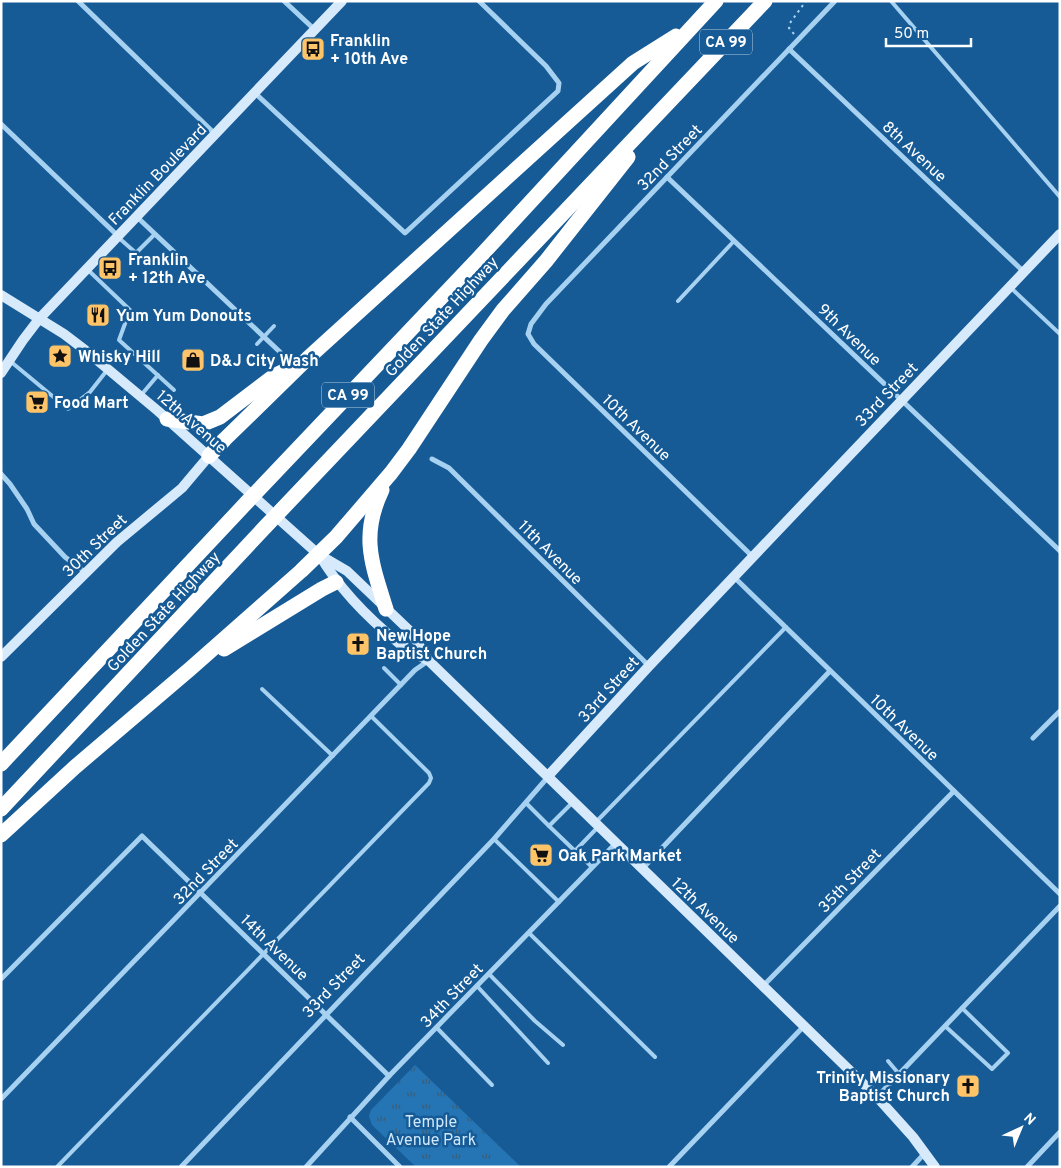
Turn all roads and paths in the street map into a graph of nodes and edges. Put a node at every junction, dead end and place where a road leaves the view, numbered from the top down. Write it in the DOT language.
graph roads {
  1 [pos="78,1"];
  2 [pos="284,1"];
  3 [pos="342,1"];
  4 [pos="479,1"];
  5 [pos="716,1"];
  6 [pos="765,1"];
  7 [pos="806,1"];
  8 [pos="835,1"];
  9 [pos="891,1"];
  10 [pos="797,13"];
  11 [pos="693,26"];
  12 [pos="315,30"];
  13 [pos="789,49"];
  14 [pos="686,82"];
  15 [pos="255,93"];
  16 [pos="1,124"];
  17 [pos="215,134"];
  18 [pos="667,177"];
  19 [pos="1060,197"];
  20 [pos="136,216"];
  21 [pos="154,234"];
  22 [pos="1060,234"];
  23 [pos="118,236"];
  24 [pos="734,241"];
  25 [pos="88,269"];
  26 [pos="1024,272"];
  27 [pos="1010,287"];
  28 [pos="1,295"];
  29 [pos="678,301"];
  30 [pos="39,318"];
  31 [pos="274,326"];
  32 [pos="528,334"];
  33 [pos="1060,334"];
  34 [pos="264,338"];
  35 [pos="257,344"];
  36 [pos="280,352"];
  37 [pos="308,358"];
  38 [pos="9,360"];
  39 [pos="108,369"];
  40 [pos="1,373"];
  41 [pos="158,375"];
  42 [pos="174,390"];
  43 [pos="140,396"];
  44 [pos="901,400"];
  45 [pos="167,419"];
  46 [pos="209,456"];
  47 [pos="432,459"];
  48 [pos="1,474"];
  49 [pos="391,474"];
  50 [pos="314,550"];
  51 [pos="1060,550"];
  52 [pos="753,557"];
  53 [pos="86,573"];
  54 [pos="734,577"];
  55 [pos="336,582"];
  56 [pos="386,609"];
  57 [pos="786,627"];
  58 [pos="1,657"];
  59 [pos="428,660"];
  60 [pos="649,666"];
  61 [pos="384,668"];
  62 [pos="190,669"];
  63 [pos="830,671"];
  64 [pos="400,685"];
  65 [pos="262,689"];
  66 [pos="1060,711"];
  67 [pos="371,716"];
  68 [pos="1033,738"];
  69 [pos="333,756"];
  70 [pos="1,764"];
  71 [pos="548,776"];
  72 [pos="954,791"];
  73 [pos="574,801"];
  74 [pos="526,803"];
  75 [pos="1,810"];
  76 [pos="597,824"];
  77 [pos="549,826"];
  78 [pos="1,835"];
  79 [pos="494,839"];
  80 [pos="616,842"];
  81 [pos="575,851"];
  82 [pos="592,867"];
  83 [pos="642,868"];
  84 [pos="202,893"];
  85 [pos="1060,894"];
  86 [pos="559,902"];
  87 [pos="1060,906"];
  88 [pos="530,933"];
  89 [pos="263,953"];
  90 [pos="489,974"];
  91 [pos="1,979"];
  92 [pos="477,986"];
  93 [pos="762,986"];
  94 [pos="962,1008"];
  95 [pos="326,1014"];
  96 [pos="805,1026"];
  97 [pos="945,1026"];
  98 [pos="437,1028"];
  99 [pos="563,1045"];
  100 [pos="655,1057"];
  101 [pos="888,1061"];
  102 [pos="548,1063"];
  103 [pos="899,1074"];
  104 [pos="389,1076"];
  105 [pos="492,1085"];
  106 [pos="878,1097"];
  107 [pos="1,1099"];
  108 [pos="350,1117"];
  109 [pos="1060,1132"];
  110 [pos="925,1153"];
  111 [pos="57,1167"];
  112 [pos="182,1167"];
  113 [pos="306,1167"];
  114 [pos="400,1167"];
  115 [pos="669,1167"];
  116 [pos="912,1167"];
  117 [pos="935,1167"];
  118 [pos="1027,1167"];
  1 -- 17 [label="street"];
  2 -- 12 [label="street"];
  3 -- 12 [label="main road, Franklin Boulevard"];
  4 -- 15 [label="street"];
  5 -- 11 [label="highway, Golden State Highway / CA 99"];
  6 -- 14 [label="highway, Golden State Highway / CA 99"];
  7 -- 10 [label="path"];
  8 -- 13 [label="street, 32nd Street"];
  9 -- 19 [label="lane"];
  11 -- 37 [label="highway"];
  11 -- 70 [label="highway, Golden State Highway / CA 99"];
  12 -- 15 [label="main road, Franklin Boulevard"];
  13 -- 18 [label="street, 32nd Street"];
  13 -- 26 [label="street, 8th Avenue"];
  14 -- 49 [label="highway"];
  14 -- 75 [label="highway, Golden State Highway / CA 99"];
  15 -- 17 [label="main road, Franklin Boulevard"];
  16 -- 23 [label="street"];
  17 -- 20 [label="main road, Franklin Boulevard"];
  18 -- 24 [label="street, 9th Avenue"];
  18 -- 32 [label="street, 32nd Street"];
  20 -- 21 [label="street"];
  20 -- 23 [label="main road, Franklin Boulevard"];
  21 -- 23 [label="lane"];
  21 -- 34 [label="street"];
  22 -- 26 [label="main road, 33rd Street"];
  23 -- 25 [label="main road, Franklin Boulevard"];
  24 -- 29 [label="lane"];
  24 -- 44 [label="street, 9th Avenue"];
  25 -- 30 [label="main road, Franklin Boulevard"];
  25 -- 41 [label="lane"];
  26 -- 27 [label="main road, 33rd Street"];
  27 -- 33 [label="lane"];
  27 -- 44 [label="main road, 33rd Street"];
  28 -- 30 [label="main road, 12th Avenue"];
  30 -- 38 [label="main road, Franklin Boulevard"];
  30 -- 39 [label="main road, 12th Avenue"];
  31 -- 34 [label="lane"];
  32 -- 52 [label="street, 10th Avenue"];
  34 -- 35 [label="lane"];
  34 -- 36 [label="street"];
  37 -- 45 [label="highway"];
  37 -- 46 [label="highway"];
  38 -- 39 [label="lane"];
  38 -- 40 [label="main road, Franklin Boulevard"];
  39 -- 43 [label="main road, 12th Avenue"];
  41 -- 42 [label="lane"];
  41 -- 43 [label="lane"];
  43 -- 45 [label="main road, 12th Avenue"];
  44 -- 51 [label="street, 9th Avenue"];
  44 -- 52 [label="main road, 33rd Street"];
  45 -- 46 [label="main road, 12th Avenue"];
  46 -- 50 [label="main road, 12th Avenue"];
  46 -- 53 [label="main road, 30th Street"];
  47 -- 60 [label="street, 11th Avenue"];
  48 -- 53 [label="street"];
  49 -- 50 [label="highway"];
  49 -- 56 [label="highway"];
  50 -- 55 [label="main road, 12th Avenue"];
  50 -- 56 [label="main road, 12th Avenue"];
  50 -- 62 [label="highway"];
  52 -- 54 [label="main road, 33rd Street"];
  53 -- 58 [label="main road, 30th Street"];
  54 -- 57 [label="street, 10th Avenue"];
  54 -- 60 [label="main road, 33rd Street"];
  55 -- 59 [label="main road, 12th Avenue"];
  55 -- 62 [label="highway"];
  56 -- 59 [label="main road, 12th Avenue"];
  57 -- 63 [label="street, 10th Avenue"];
  57 -- 76 [label="lane"];
  59 -- 64 [label="street, 32nd Street"];
  59 -- 71 [label="main road, 12th Avenue"];
  60 -- 71 [label="main road, 33rd Street"];
  61 -- 64 [label="lane"];
  62 -- 78 [label="highway"];
  63 -- 72 [label="street, 10th Avenue"];
  63 -- 83 [label="street"];
  64 -- 67 [label="street, 32nd Street"];
  65 -- 69 [label="lane"];
  66 -- 68 [label="street"];
  67 -- 69 [label="street, 32nd Street"];
  67 -- 89 [label="lane"];
  69 -- 84 [label="street, 32nd Street"];
  71 -- 73 [label="main road, 12th Avenue"];
  71 -- 74 [label="street, 33rd Street"];
  72 -- 85 [label="street, 10th Avenue"];
  72 -- 93 [label="street, 35th Street"];
  73 -- 76 [label="main road, 12th Avenue"];
  73 -- 77 [label="lane"];
  74 -- 77 [label="lane"];
  74 -- 79 [label="street, 33rd Street"];
  76 -- 80 [label="main road, 12th Avenue"];
  76 -- 81 [label="lane"];
  77 -- 81 [label="lane"];
  79 -- 86 [label="lane"];
  79 -- 95 [label="street, 33rd Street"];
  80 -- 82 [label="street, 34th Street"];
  80 -- 83 [label="main road, 12th Avenue"];
  81 -- 82 [label="lane"];
  82 -- 86 [label="street, 34th Street"];
  83 -- 93 [label="main road, 12th Avenue"];
  84 -- 89 [label="street, 14th Avenue"];
  84 -- 91 [label="street, 14th Avenue"];
  84 -- 107 [label="street, 32nd Street"];
  86 -- 88 [label="street, 34th Street"];
  87 -- 94 [label="street"];
  88 -- 90 [label="street, 34th Street"];
  88 -- 100 [label="lane"];
  89 -- 95 [label="street, 14th Avenue"];
  89 -- 111 [label="lane"];
  90 -- 92 [label="street, 34th Street"];
  90 -- 99 [label="lane"];
  92 -- 98 [label="street, 34th Street"];
  92 -- 102 [label="lane"];
  93 -- 96 [label="main road, 12th Avenue"];
  94 -- 97 [label="street"];
  94 -- 97 [label="lane"];
  95 -- 104 [label="street, 14th Avenue"];
  95 -- 112 [label="street, 33rd Street"];
  96 -- 106 [label="main road, 12th Avenue"];
  96 -- 115 [label="street"];
  97 -- 103 [label="street"];
  98 -- 104 [label="street, 34th Street"];
  98 -- 105 [label="lane"];
  101 -- 103 [label="lane"];
  103 -- 106 [label="street"];
  104 -- 108 [label="street, 34th Street"];
  106 -- 110 [label="main road, 12th Avenue"];
  108 -- 113 [label="street, 34th Street"];
  108 -- 114 [label="street"];
  109 -- 118 [label="street"];
  110 -- 116 [label="street"];
  110 -- 117 [label="main road, 12th Avenue"];
}
